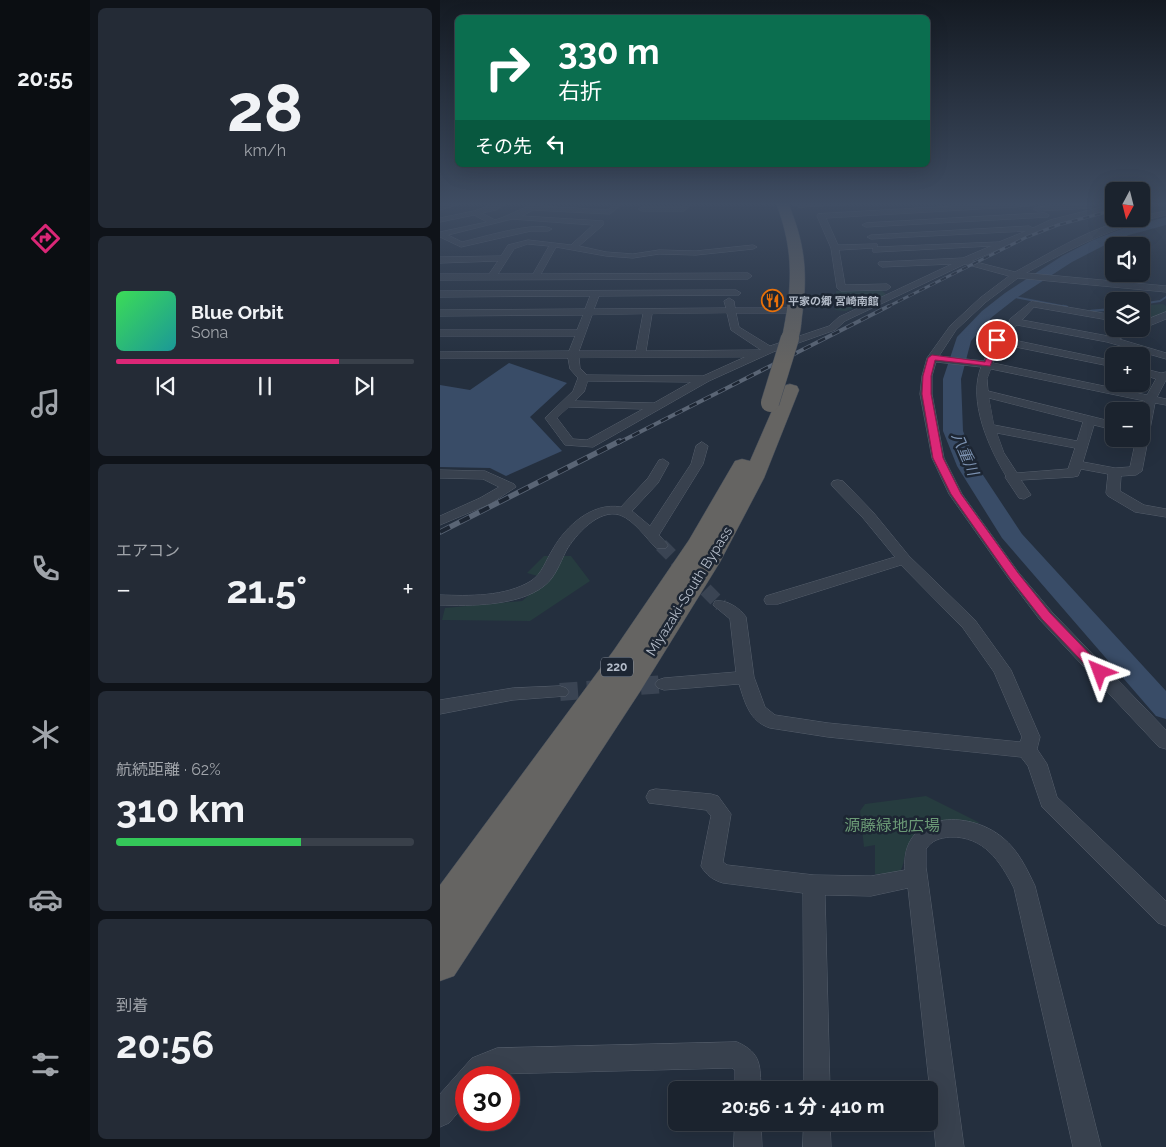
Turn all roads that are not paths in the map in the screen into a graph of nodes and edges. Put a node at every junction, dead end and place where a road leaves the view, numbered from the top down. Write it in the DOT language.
graph roads {
  1 [pos="547,257"];
  2 [pos="580,257"];
  3 [pos="650,257"];
  4 [pos="666,257"];
  5 [pos="731,257"];
  6 [pos="798,257"];
  7 [pos="810,257"];
  8 [pos="836,257"];
  9 [pos="878,257"];
  10 [pos="974,257"];
  11 [pos="1052,257"];
  12 [pos="502,258"];
  13 [pos="440,260"];
  14 [pos="720,261"];
  15 [pos="964,261"];
  16 [pos="587,264"];
  17 [pos="677,264"];
  18 [pos="630,266"];
  19 [pos="492,276"];
  20 [pos="536,276"];
  21 [pos="570,276"];
  22 [pos="664,276"];
  23 [pos="884,276"];
  24 [pos="1019,276"];
  25 [pos="440,277"];
  26 [pos="1119,284"];
  27 [pos="743,285"];
  28 [pos="1166,289"];
  29 [pos="562,292"];
  30 [pos="440,294"];
  31 [pos="595,294"];
  32 [pos="896,294"];
  33 [pos="796,310"];
  34 [pos="648,311"];
  35 [pos="730,311"];
  36 [pos="589,312"];
  37 [pos="440,313"];
  38 [pos="1166,315"];
  39 [pos="1105,316"];
  40 [pos="1013,321"];
  41 [pos="1150,321"];
  42 [pos="581,332"];
  43 [pos="440,333"];
  44 [pos="798,336"];
  45 [pos="1115,337"];
  46 [pos="1110,339"];
  47 [pos="997,340"];
  48 [pos="1166,348"];
  49 [pos="765,352"];
  50 [pos="1153,352"];
  51 [pos="641,353"];
  52 [pos="573,354"];
  53 [pos="440,355"];
  54 [pos="1166,356"];
  55 [pos="936,358"];
  56 [pos="1105,362"];
  57 [pos="983,364"];
  58 [pos="1150,373"];
  59 [pos="1164,376"];
  60 [pos="584,378"];
  61 [pos="705,379"];
  62 [pos="982,393"];
  63 [pos="780,397"];
  64 [pos="1151,397"];
  65 [pos="1150,402"];
  66 [pos="1166,402"];
  67 [pos="567,404"];
  68 [pos="655,406"];
  69 [pos="1090,420"];
  70 [pos="1105,424"];
  71 [pos="988,428"];
  72 [pos="1081,445"];
  73 [pos="702,446"];
  74 [pos="1140,447"];
  75 [pos="663,463"];
  76 [pos="1076,464"];
  77 [pos="1115,472"];
  78 [pos="440,474"];
  79 [pos="1011,477"];
  80 [pos="838,484"];
  81 [pos="1024,495"];
  82 [pos="624,512"];
  83 [pos="1166,513"];
  84 [pos="440,521"];
  85 [pos="904,559"];
  86 [pos="440,600"];
  87 [pos="772,600"];
  88 [pos="721,605"];
  89 [pos="745,677"];
  90 [pos="664,684"];
  91 [pos="560,692"];
  92 [pos="440,707"];
  93 [pos="1166,742"];
  94 [pos="1027,750"];
  95 [pos="656,797"];
  96 [pos="917,877"];
  97 [pos="814,885"];
  98 [pos="440,915"];
  99 [pos="1166,916"];
  100 [pos="440,963"];
  101 [pos="486,1066"];
  102 [pos="748,1081"];
  103 [pos="817,1081"];
  104 [pos="455,1096"];
  105 [pos="440,1114"];
  106 [pos="748,1131"];
  107 [pos="817,1131"];
  108 [pos="748,1147"];
  109 [pos="817,1147"];
  110 [pos="950,1147"];
  111 [pos="1087,1147"];
  1 -- 20 [label="street"];
  2 -- 16 [label="street"];
  3 -- 18 [label="street"];
  4 -- 17 [label="street"];
  5 -- 14 [label="street"];
  6 -- 33 [label="highway, Miyazaki-South Bypass / 220"];
  7 -- 44 [label="highway, Miyazaki-South Bypass / 220"];
  8 -- 23 [label="street"];
  9 -- 23 [label="street"];
  10 -- 15 [label="street"];
  11 -- 24 [label="street"];
  12 -- 13 [label="street"];
  12 -- 19 [label="street"];
  14 -- 17 [label="street"];
  14 -- 17 [label="street"];
  14 -- 27 [label="street"];
  15 -- 23 [label="street"];
  15 -- 24 [label="street"];
  15 -- 32 [label="street"];
  16 -- 18 [label="street"];
  16 -- 18 [label="street"];
  16 -- 21 [label="street"];
  17 -- 22 [label="street"];
  18 -- 22 [label="street"];
  19 -- 20 [label="street"];
  19 -- 25 [label="street"];
  20 -- 21 [label="street"];
  21 -- 29 [label="street"];
  22 -- 27 [label="street"];
  23 -- 32 [label="street"];
  24 -- 26 [label="street"];
  24 -- 55 [label="street"];
  26 -- 28 [label="street"];
  27 -- 31 [label="street"];
  27 -- 35 [label="street"];
  29 -- 30 [label="street"];
  29 -- 31 [label="street"];
  31 -- 36 [label="street"];
  32 -- 49 [label="street"];
  33 -- 35 [label="street"];
  33 -- 44 [label="highway, Miyazaki-South Bypass / 220"];
  34 -- 35 [label="street"];
  34 -- 36 [label="street"];
  34 -- 51 [label="street"];
  35 -- 49 [label="street"];
  36 -- 37 [label="street"];
  36 -- 42 [label="street"];
  38 -- 41 [label="street"];
  39 -- 40 [label="street"];
  40 -- 46 [label="street"];
  40 -- 47 [label="street"];
  42 -- 43 [label="street"];
  42 -- 52 [label="street"];
  44 -- 63 [label="highway, Miyazaki-South Bypass / 220, bridge"];
  44 -- 63 [label="highway, Miyazaki-South Bypass / 220"];
  45 -- 46 [label="street"];
  46 -- 50 [label="street"];
  47 -- 56 [label="street"];
  47 -- 57 [label="street"];
  48 -- 50 [label="street"];
  49 -- 51 [label="street"];
  49 -- 61 [label="street"];
  50 -- 54 [label="street"];
  51 -- 52 [label="street"];
  52 -- 53 [label="street"];
  52 -- 60 [label="street"];
  55 -- 57 [label="street"];
  55 -- 93 [label="street"];
  57 -- 62 [label="street"];
  57 -- 64 [label="street"];
  58 -- 59 [label="street"];
  59 -- 64 [label="street"];
  60 -- 61 [label="street"];
  60 -- 67 [label="street"];
  61 -- 68 [label="street"];
  62 -- 69 [label="street"];
  62 -- 71 [label="street"];
  63 -- 98 [label="highway, Miyazaki-South Bypass / 220"];
  63 -- 100 [label="highway, Miyazaki-South Bypass / 220"];
  64 -- 65 [label="street"];
  64 -- 66 [label="street"];
  67 -- 68 [label="street"];
  67 -- 68 [label="street"];
  69 -- 70 [label="street"];
  69 -- 72 [label="street"];
  71 -- 72 [label="street"];
  71 -- 79 [label="street"];
  72 -- 76 [label="street"];
  73 -- 82 [label="street"];
  74 -- 77 [label="street"];
  75 -- 82 [label="street"];
  76 -- 77 [label="street"];
  76 -- 79 [label="street"];
  77 -- 83 [label="street"];
  78 -- 84 [label="street"];
  79 -- 81 [label="street"];
  80 -- 85 [label="street"];
  82 -- 86 [label="street"];
  85 -- 87 [label="street"];
  85 -- 94 [label="street"];
  88 -- 89 [label="street"];
  89 -- 90 [label="street"];
  89 -- 94 [label="street"];
  91 -- 92 [label="street"];
  94 -- 99 [label="street"];
  95 -- 97 [label="street"];
  96 -- 97 [label="street"];
  96 -- 110 [label="street"];
  96 -- 111 [label="street"];
  97 -- 103 [label="street"];
  101 -- 102 [label="street"];
  104 -- 105 [label="street"];
  106 -- 108 [label="street"];
  107 -- 109 [label="street"];
}
